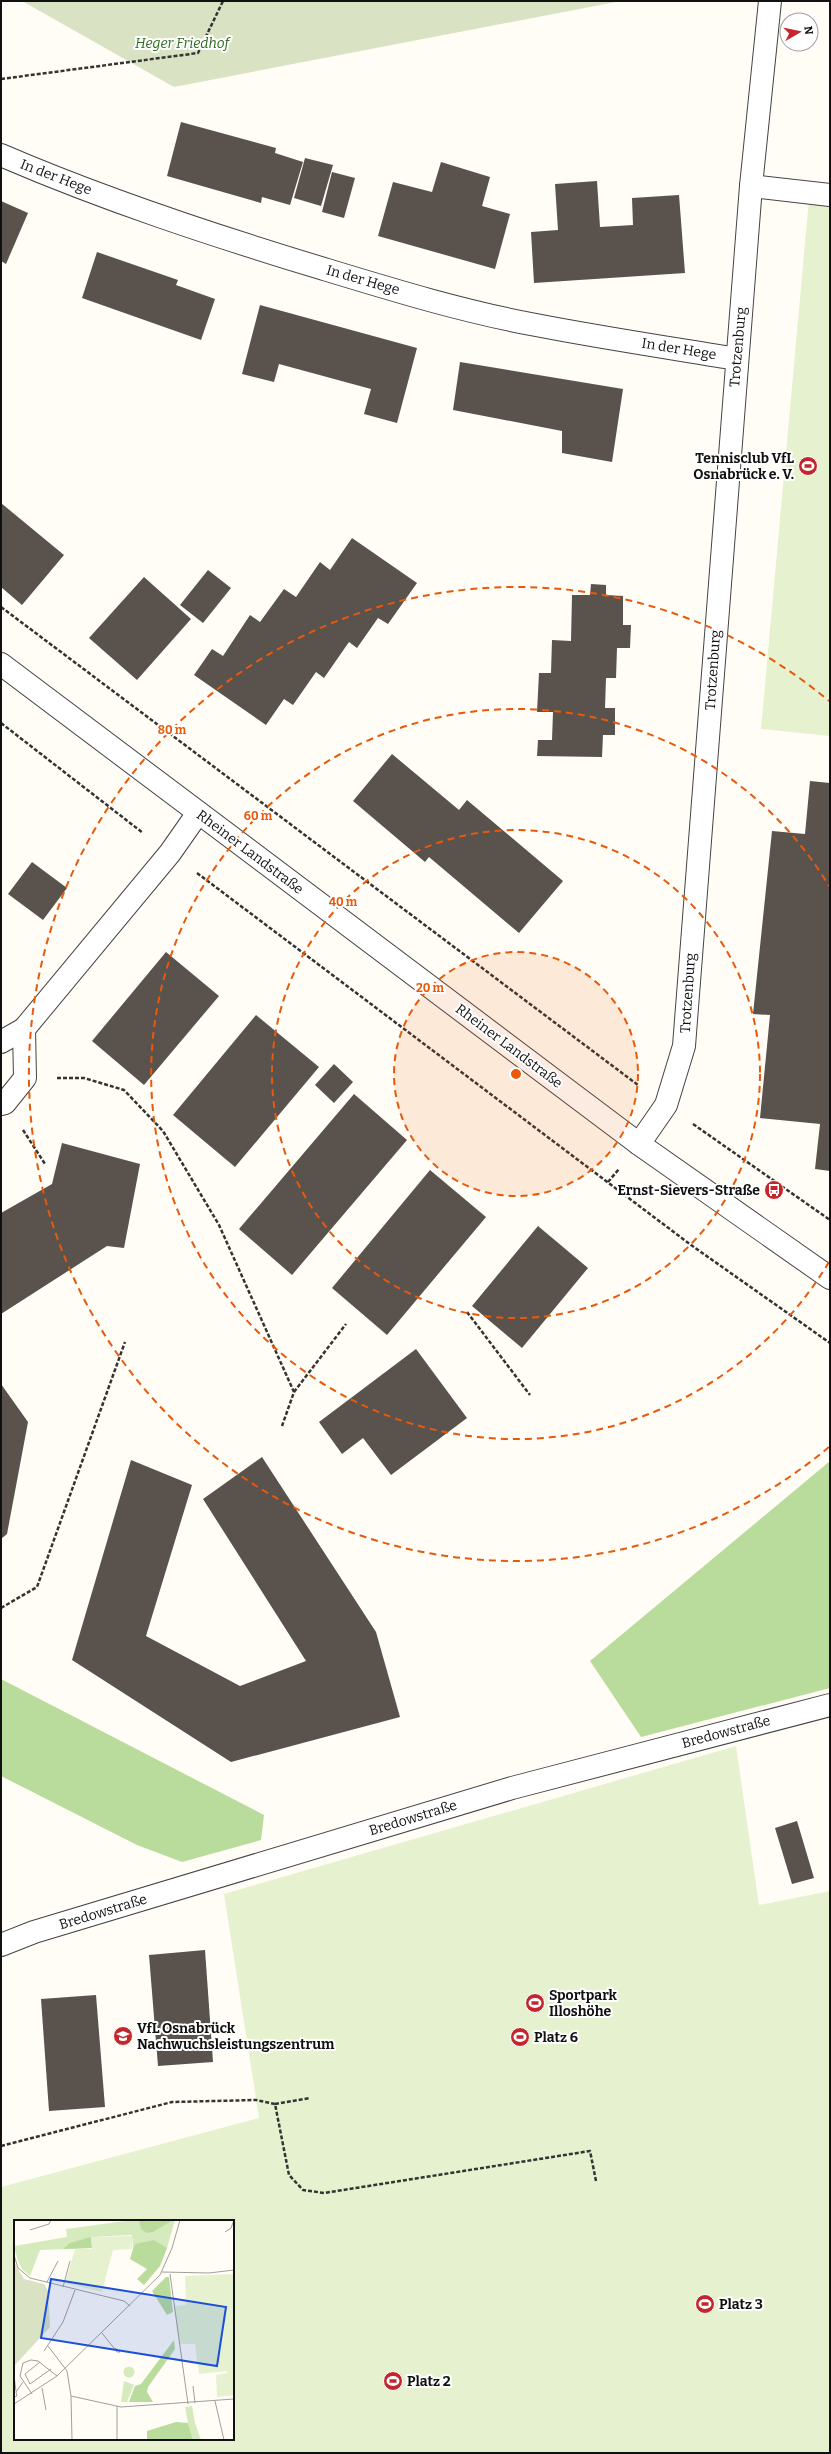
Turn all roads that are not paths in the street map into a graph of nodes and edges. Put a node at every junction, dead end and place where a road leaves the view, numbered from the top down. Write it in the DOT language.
graph roads {
  1 [pos="770,1"];
  2 [pos="1,155"];
  3 [pos="751,186"];
  4 [pos="830,195"];
  5 [pos="737,359"];
  6 [pos="1,664"];
  7 [pos="198,813"];
  8 [pos="24,1029"];
  9 [pos="1,1042"];
  10 [pos="3,1104"];
  11 [pos="639,1144"];
  12 [pos="830,1278"];
  13 [pos="830,1705"];
  14 [pos="1,1944"];
  1 -- 3 [label="street, Trotzenburg"];
  2 -- 5 [label="street, In der Hege"];
  3 -- 4 [label="street"];
  3 -- 5 [label="street, Trotzenburg"];
  5 -- 11 [label="street, Trotzenburg"];
  6 -- 7 [label="street, Rheiner Landstraße"];
  7 -- 8 [label="street"];
  7 -- 11 [label="street, Rheiner Landstraße"];
  8 -- 9 [label="street"];
  8 -- 10 [label="street"];
  11 -- 12 [label="street, Rheiner Landstraße"];
  13 -- 14 [label="street, Bredowstraße"];
}
